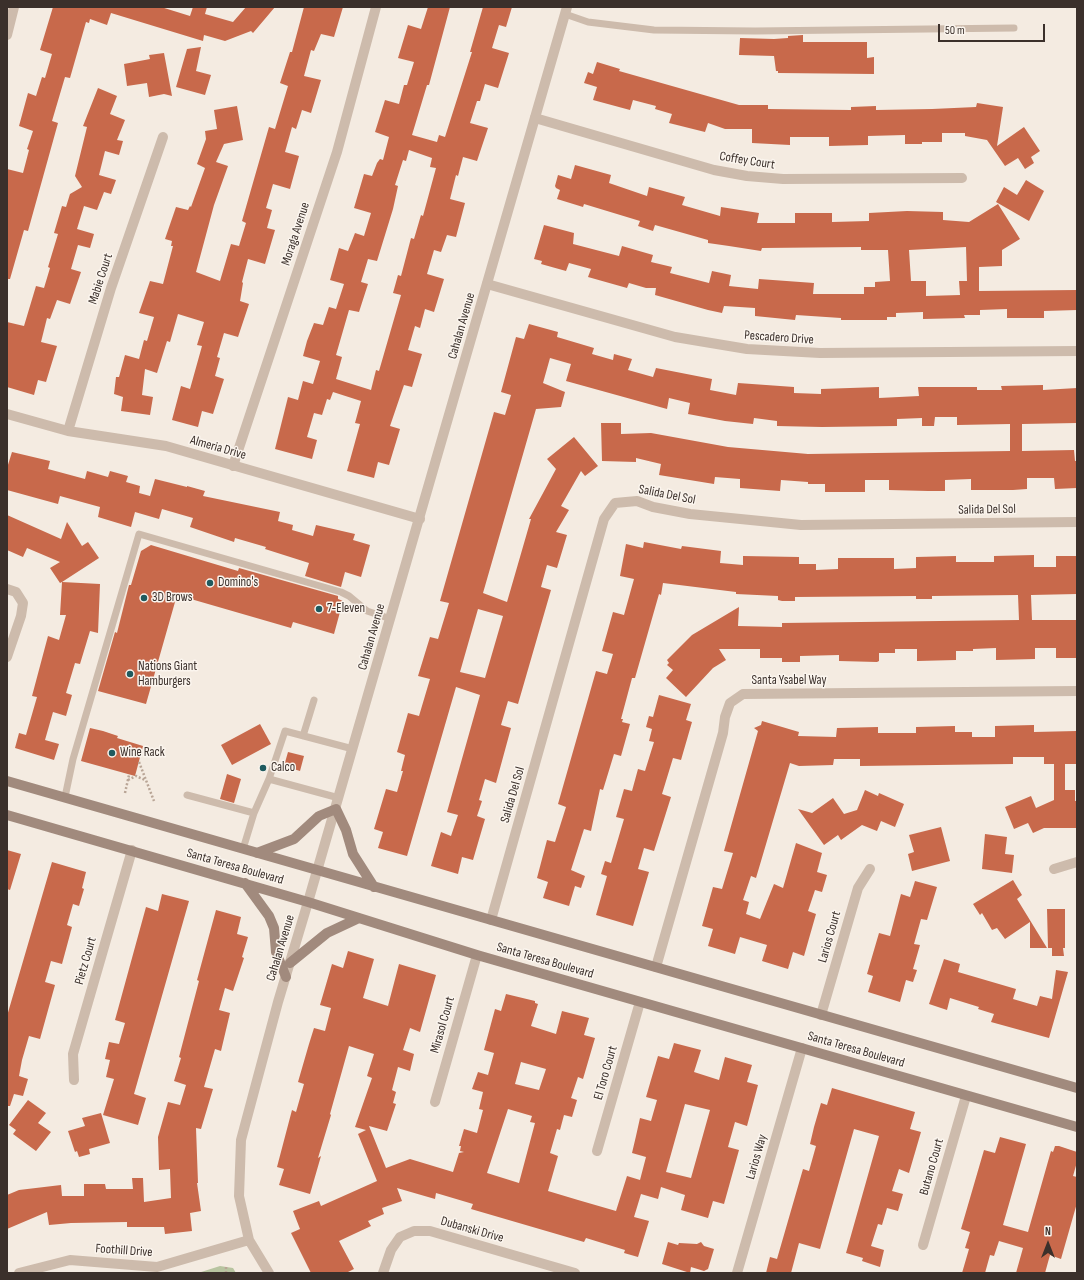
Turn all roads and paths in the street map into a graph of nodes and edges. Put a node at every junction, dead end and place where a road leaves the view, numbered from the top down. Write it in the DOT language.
graph roads {
  1 [pos="14,7"];
  2 [pos="376,7"];
  3 [pos="566,11"];
  4 [pos="1014,28"];
  5 [pos="7,35"];
  6 [pos="535,118"];
  7 [pos="163,138"];
  8 [pos="962,178"];
  9 [pos="487,284"];
  10 [pos="1077,351"];
  11 [pos="7,414"];
  12 [pos="68,431"];
  13 [pos="233,466"];
  14 [pos="420,519"];
  15 [pos="1077,522"];
  16 [pos="7,589"];
  17 [pos="391,619"];
  18 [pos="7,656"];
  19 [pos="1077,691"];
  20 [pos="314,700"];
  21 [pos="303,736"];
  22 [pos="353,749"];
  23 [pos="139,762"];
  24 [pos="129,775"];
  25 [pos="269,779"];
  26 [pos="7,780"];
  27 [pos="128,780"];
  28 [pos="145,780"];
  29 [pos="125,793"];
  30 [pos="188,795"];
  31 [pos="65,797"];
  32 [pos="339,798"];
  33 [pos="154,801"];
  34 [pos="336,809"];
  35 [pos="7,814"];
  36 [pos="254,814"];
  37 [pos="243,849"];
  38 [pos="132,850"];
  39 [pos="258,853"];
  40 [pos="1077,862"];
  41 [pos="870,869"];
  42 [pos="1054,869"];
  43 [pos="317,871"];
  44 [pos="245,883"];
  45 [pos="374,887"];
  46 [pos="308,902"];
  47 [pos="359,918"];
  48 [pos="492,920"];
  49 [pos="477,955"];
  50 [pos="290,963"];
  51 [pos="656,967"];
  52 [pos="286,977"];
  53 [pos="640,1002"];
  54 [pos="821,1015"];
  55 [pos="802,1048"];
  56 [pos="74,1080"];
  57 [pos="1077,1088"];
  58 [pos="966,1096"];
  59 [pos="435,1102"];
  60 [pos="1077,1127"];
  61 [pos="597,1151"];
  62 [pos="249,1240"];
  63 [pos="923,1245"];
  64 [pos="226,1266"];
  65 [pos="19,1273"];
  66 [pos="226,1273"];
  67 [pos="269,1273"];
  68 [pos="382,1273"];
  69 [pos="575,1273"];
  70 [pos="737,1273"];
  1 -- 5 [label="street"];
  2 -- 13 [label="street, Moraga Avenue"];
  3 -- 4 [label="lane"];
  3 -- 6 [label="street, Cahalan Avenue"];
  6 -- 8 [label="street, Coffey Court"];
  6 -- 9 [label="street, Cahalan Avenue"];
  7 -- 12 [label="street, Mabie Court"];
  9 -- 10 [label="street, Pescadero Drive"];
  9 -- 14 [label="street, Cahalan Avenue"];
  11 -- 12 [label="street, Almeria Drive"];
  12 -- 13 [label="street, Almeria Drive"];
  13 -- 14 [label="street, Almeria Drive"];
  14 -- 17 [label="street, Cahalan Avenue"];
  15 -- 48 [label="street, Salida Del Sol"];
  16 -- 18 [label="street"];
  17 -- 22 [label="street, Cahalan Avenue"];
  17 -- 31 [label="lane"];
  19 -- 51 [label="street, Santa Ysabel Way"];
  20 -- 21 [label="lane"];
  21 -- 22 [label="lane"];
  21 -- 25 [label="lane"];
  22 -- 32 [label="street, Cahalan Avenue"];
  23 -- 28 [label="path"];
  24 -- 27 [label="path"];
  25 -- 32 [label="lane"];
  25 -- 36 [label="lane"];
  26 -- 31 [label="main road, Santa Teresa Boulevard"];
  27 -- 28 [label="path"];
  27 -- 29 [label="path"];
  28 -- 33 [label="path"];
  30 -- 36 [label="lane"];
  31 -- 37 [label="main road, Santa Teresa Boulevard"];
  32 -- 34 [label="street, Cahalan Avenue"];
  34 -- 39 [label="main road"];
  34 -- 43 [label="street, Cahalan Avenue"];
  34 -- 45 [label="main road"];
  35 -- 38 [label="main road, Santa Teresa Boulevard"];
  36 -- 37 [label="lane"];
  37 -- 39 [label="main road, Santa Teresa Boulevard"];
  38 -- 44 [label="main road, Santa Teresa Boulevard"];
  38 -- 56 [label="street, Pietz Court"];
  39 -- 43 [label="main road, Santa Teresa Boulevard"];
  40 -- 42 [label="street"];
  41 -- 54 [label="street, Larios Court"];
  43 -- 45 [label="main road, Santa Teresa Boulevard"];
  43 -- 46 [label="street, Cahalan Avenue"];
  44 -- 46 [label="main road, Santa Teresa Boulevard"];
  44 -- 52 [label="main road"];
  45 -- 48 [label="main road, Santa Teresa Boulevard"];
  46 -- 47 [label="main road, Santa Teresa Boulevard"];
  46 -- 50 [label="street, Cahalan Avenue"];
  47 -- 49 [label="main road, Santa Teresa Boulevard"];
  47 -- 50 [label="main road"];
  48 -- 51 [label="main road, Santa Teresa Boulevard"];
  49 -- 53 [label="main road, Santa Teresa Boulevard"];
  49 -- 59 [label="street, Mirasol Court"];
  50 -- 52 [label="street, Cahalan Avenue"];
  51 -- 54 [label="main road, Santa Teresa Boulevard"];
  52 -- 62 [label="street, Cahalan Avenue"];
  53 -- 55 [label="main road, Santa Teresa Boulevard"];
  53 -- 61 [label="street, El Toro Court"];
  54 -- 57 [label="main road, Santa Teresa Boulevard"];
  55 -- 58 [label="main road, Santa Teresa Boulevard"];
  55 -- 70 [label="street, Larios Way"];
  58 -- 60 [label="main road, Santa Teresa Boulevard"];
  58 -- 63 [label="street, Butano Court"];
  62 -- 65 [label="street, Foothill Drive"];
  62 -- 67 [label="street, Cahalan Avenue"];
  64 -- 66 [label="path"];
  68 -- 69 [label="street, Dubanski Drive"];
}
